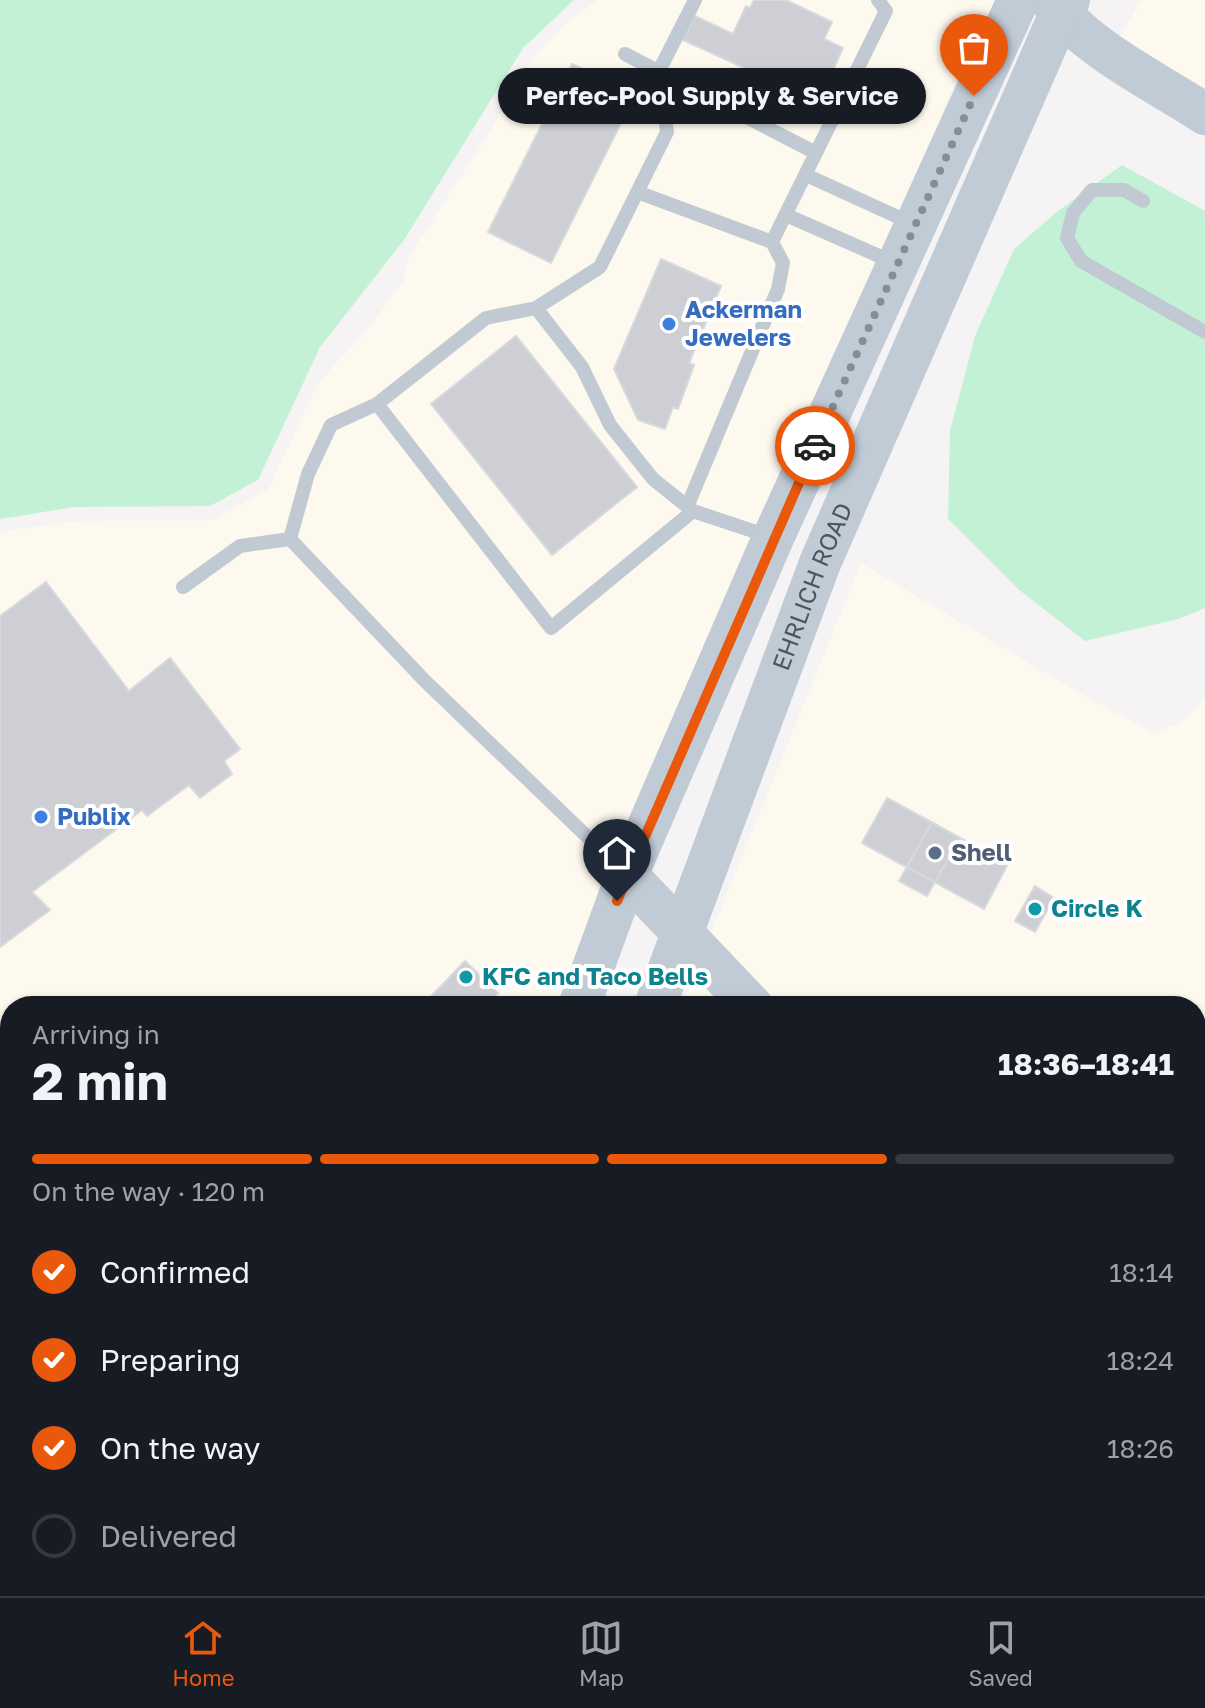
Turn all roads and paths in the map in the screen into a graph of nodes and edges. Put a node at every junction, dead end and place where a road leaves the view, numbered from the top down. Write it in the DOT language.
graph roads {
  1 [pos="695,0"];
  2 [pos="878,0"];
  3 [pos="1018,0"];
  4 [pos="1060,5"];
  5 [pos="625,54"];
  6 [pos="659,71"];
  7 [pos="1205,114"];
  8 [pos="816,153"];
  9 [pos="806,175"];
  10 [pos="637,192"];
  11 [pos="1143,201"];
  12 [pos="786,215"];
  13 [pos="915,225"];
  14 [pos="772,242"];
  15 [pos="897,264"];
  16 [pos="536,308"];
  17 [pos="1205,332"];
  18 [pos="377,404"];
  19 [pos="690,509"];
  20 [pos="773,538"];
  21 [pos="290,539"];
  22 [pos="183,587"];
  23 [pos="627,875"];
  24 [pos="683,931"];
  25 [pos="583,996"];
  26 [pos="659,996"];
  27 [pos="743,996"];
  1 -- 6 [label="lane"];
  2 -- 8 [label="lane"];
  3 -- 13 [label="main road"];
  4 -- 7 [label="main road"];
  4 -- 24 [label="main road, EHRLICH ROAD"];
  5 -- 6 [label="lane"];
  6 -- 8 [label="lane"];
  6 -- 10 [label="lane"];
  8 -- 9 [label="lane"];
  9 -- 12 [label="lane"];
  9 -- 13 [label="lane"];
  10 -- 14 [label="lane"];
  10 -- 16 [label="lane"];
  11 -- 17 [label="lane"];
  12 -- 14 [label="lane"];
  12 -- 15 [label="lane"];
  13 -- 15 [label="main road"];
  14 -- 19 [label="lane"];
  15 -- 20 [label="main road"];
  16 -- 18 [label="lane"];
  16 -- 19 [label="lane"];
  18 -- 19 [label="lane"];
  18 -- 21 [label="lane"];
  19 -- 20 [label="lane"];
  20 -- 23 [label="main road"];
  21 -- 22 [label="lane"];
  21 -- 23 [label="lane"];
  23 -- 24 [label="main road"];
  23 -- 25 [label="main road"];
  24 -- 26 [label="main road, EHRLICH ROAD"];
  24 -- 27 [label="main road"];
}
